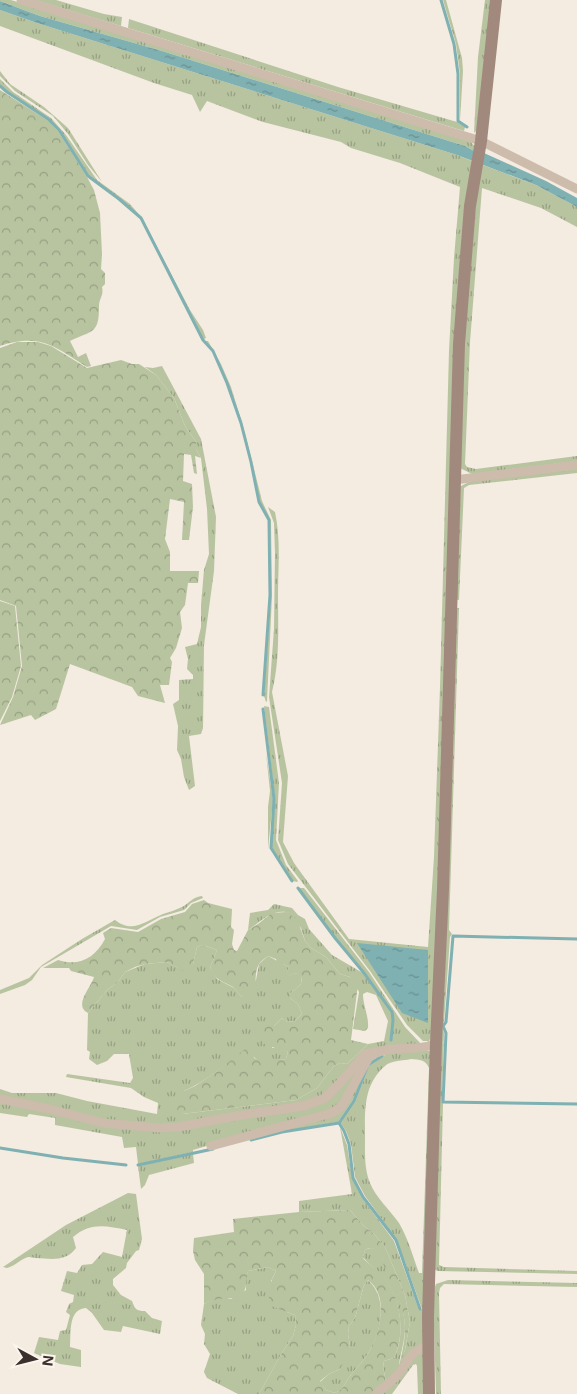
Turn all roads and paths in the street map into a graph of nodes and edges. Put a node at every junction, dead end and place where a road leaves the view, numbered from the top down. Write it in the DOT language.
graph roads {
  1 [pos="21,0"];
  2 [pos="496,0"];
  3 [pos="480,146"];
  4 [pos="577,189"];
  5 [pos="577,465"];
  6 [pos="454,480"];
  7 [pos="436,1043"];
  8 [pos="376,1052"];
  9 [pos="0,1099"];
  10 [pos="211,1146"];
  11 [pos="428,1346"];
  12 [pos="376,1394"];
  13 [pos="429,1394"];
  1 -- 3 [label="street"];
  2 -- 3 [label="street"];
  3 -- 4 [label="street"];
  3 -- 6 [label="street"];
  5 -- 6 [label="street"];
  6 -- 7 [label="street"];
  7 -- 8 [label="street"];
  7 -- 11 [label="street"];
  8 -- 9 [label="street"];
  8 -- 10 [label="street"];
  11 -- 12 [label="street"];
  11 -- 13 [label="street"];
}
